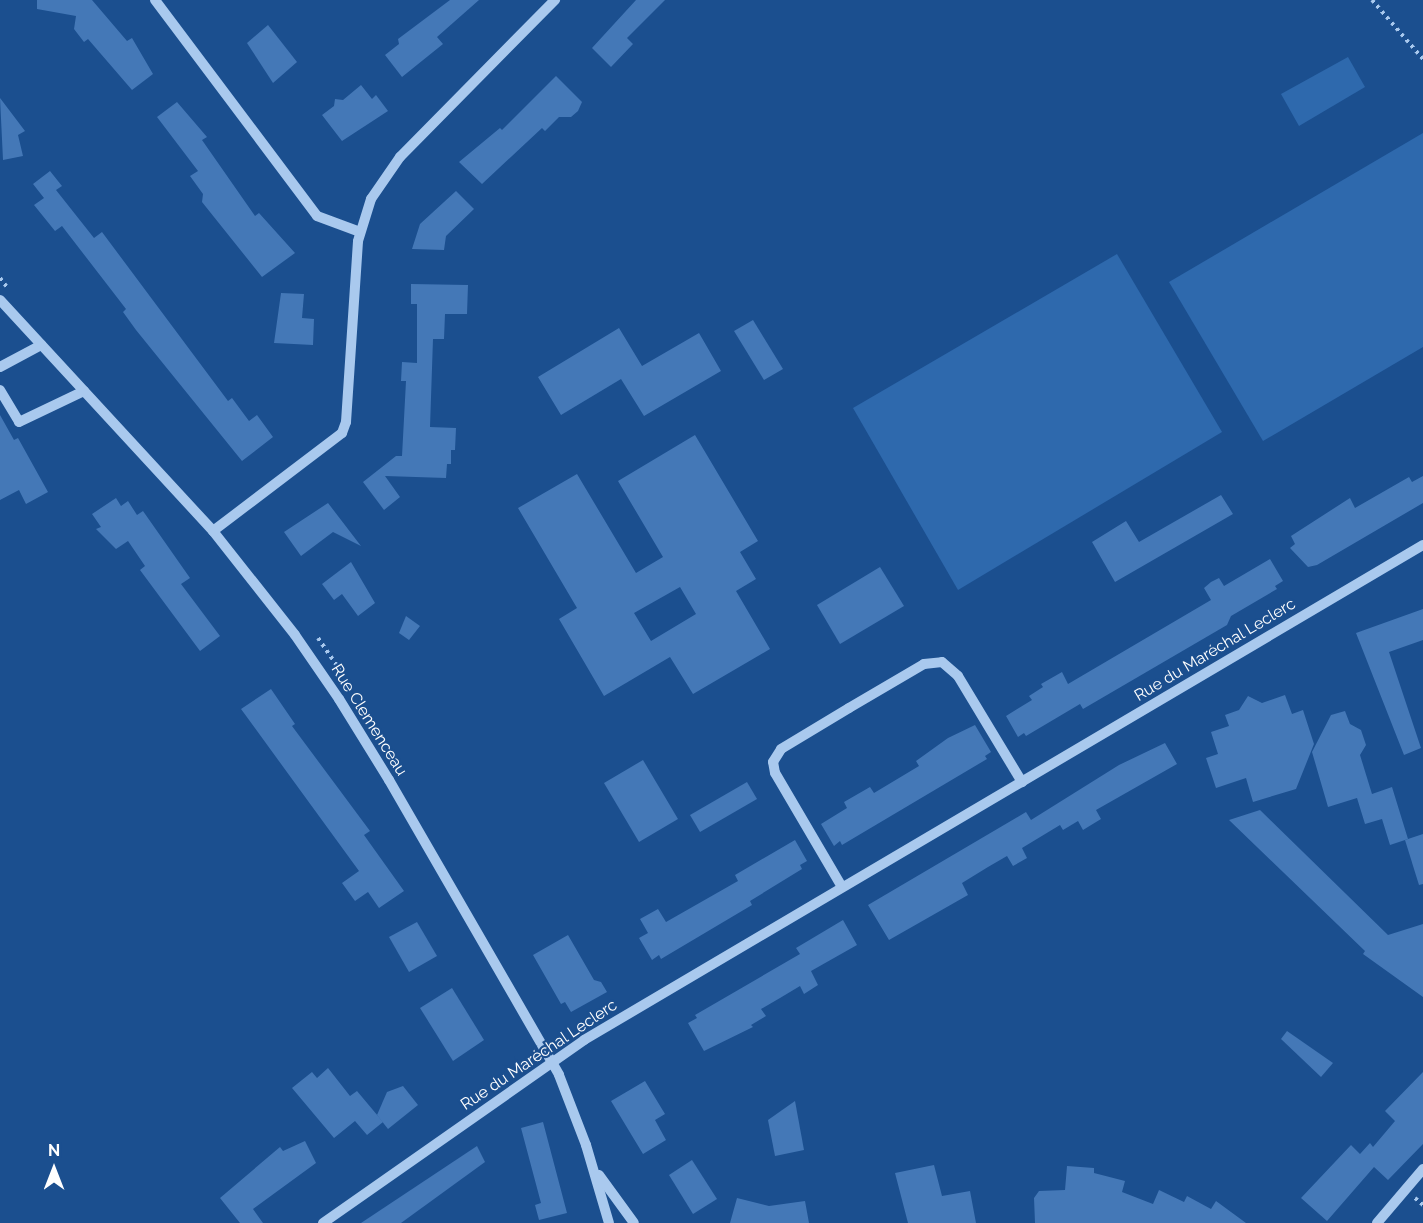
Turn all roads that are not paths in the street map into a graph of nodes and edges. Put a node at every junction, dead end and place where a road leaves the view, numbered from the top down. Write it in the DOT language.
graph roads {
  1 [pos="155,0"];
  2 [pos="555,0"];
  3 [pos="360,232"];
  4 [pos="0,300"];
  5 [pos="41,345"];
  6 [pos="0,367"];
  7 [pos="0,390"];
  8 [pos="84,391"];
  9 [pos="213,531"];
  10 [pos="1423,545"];
  11 [pos="1022,782"];
  12 [pos="842,887"];
  13 [pos="551,1061"];
  14 [pos="591,1159"];
  15 [pos="1423,1169"];
  16 [pos="323,1223"];
  17 [pos="609,1223"];
  18 [pos="634,1223"];
  19 [pos="1377,1223"];
  1 -- 3 [label="street"];
  2 -- 3 [label="street"];
  3 -- 9 [label="street"];
  4 -- 5 [label="street, Rue Clemenceau"];
  5 -- 6 [label="street"];
  5 -- 8 [label="street, Rue Clemenceau"];
  7 -- 8 [label="street"];
  8 -- 9 [label="street, Rue Clemenceau"];
  9 -- 13 [label="street, Rue Clemenceau"];
  10 -- 11 [label="street, Rue du Maréchal Leclerc"];
  11 -- 12 [label="street, Rue du Maréchal Leclerc"];
  11 -- 12 [label="street"];
  12 -- 13 [label="street, Rue du Maréchal Leclerc"];
  13 -- 14 [label="street, Rue Clemenceau"];
  13 -- 16 [label="street, Rue du Maréchal Leclerc"];
  14 -- 17 [label="street, Rue Clemenceau"];
  14 -- 18 [label="street"];
  15 -- 19 [label="street"];
}
